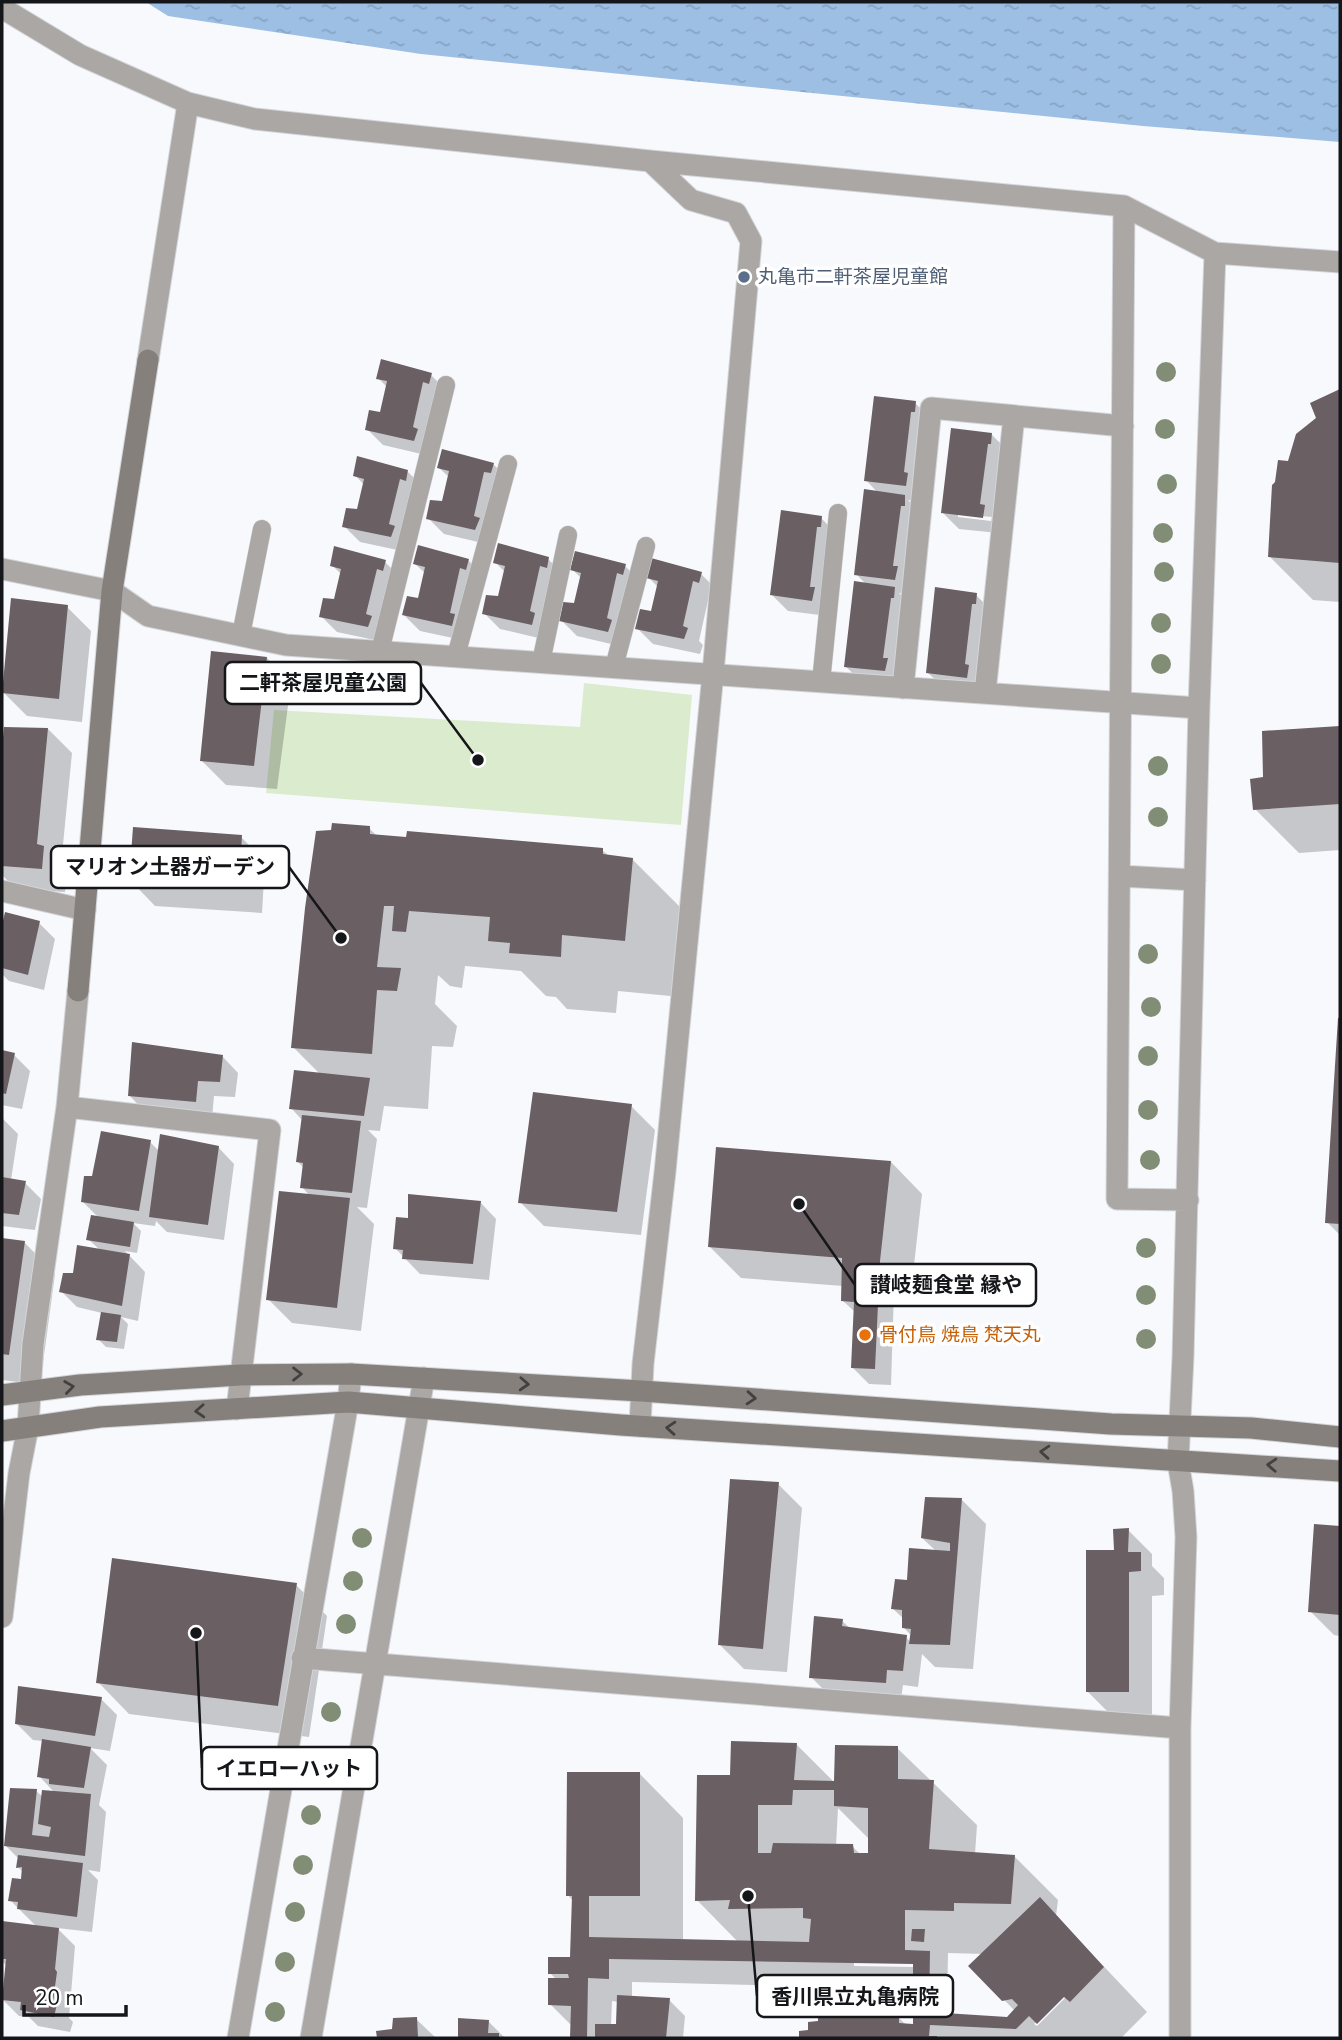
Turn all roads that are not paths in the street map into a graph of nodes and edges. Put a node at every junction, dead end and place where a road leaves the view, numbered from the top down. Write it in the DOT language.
graph roads {
  1 [pos="2,8"];
  2 [pos="188,103"];
  3 [pos="650,161"];
  4 [pos="1124,206"];
  5 [pos="1215,253"];
  6 [pos="1340,262"];
  7 [pos="446,385"];
  8 [pos="1014,416"];
  9 [pos="1123,426"];
  10 [pos="508,464"];
  11 [pos="838,513"];
  12 [pos="262,529"];
  13 [pos="568,535"];
  14 [pos="646,546"];
  15 [pos="2,569"];
  16 [pos="112,591"];
  17 [pos="241,635"];
  18 [pos="380,651"];
  19 [pos="456,656"];
  20 [pos="541,662"];
  21 [pos="614,667"];
  22 [pos="713,673"];
  23 [pos="821,682"];
  24 [pos="903,688"];
  25 [pos="985,693"];
  26 [pos="1121,701"];
  27 [pos="1199,708"];
  28 [pos="1120,876"];
  29 [pos="1195,880"];
  30 [pos="2,891"];
  31 [pos="85,910"];
  32 [pos="67,1107"];
  33 [pos="1188,1200"];
  34 [pos="351,1374"];
  35 [pos="240,1375"];
  36 [pos="424,1378"];
  37 [pos="641,1391"];
  38 [pos="30,1392"];
  39 [pos="2,1395"];
  40 [pos="348,1402"];
  41 [pos="418,1408"];
  42 [pos="237,1409"];
  43 [pos="640,1426"];
  44 [pos="28,1427"];
  45 [pos="1179,1427"];
  46 [pos="2,1431"];
  47 [pos="1340,1437"];
  48 [pos="1178,1462"];
  49 [pos="1340,1471"];
  50 [pos="2,1617"];
  51 [pos="302,1658"];
  52 [pos="375,1664"];
  53 [pos="1180,1728"];
  54 [pos="238,2038"];
  55 [pos="311,2038"];
  56 [pos="1180,2038"];
  1 -- 2 [label="street"];
  2 -- 3 [label="street"];
  2 -- 16 [label="street"];
  3 -- 4 [label="street"];
  3 -- 22 [label="street"];
  4 -- 5 [label="street"];
  4 -- 9 [label="street"];
  5 -- 6 [label="street"];
  5 -- 27 [label="street"];
  7 -- 18 [label="lane"];
  8 -- 9 [label="street"];
  8 -- 24 [label="street"];
  8 -- 25 [label="street"];
  9 -- 26 [label="street"];
  10 -- 19 [label="lane"];
  11 -- 23 [label="lane"];
  12 -- 17 [label="lane"];
  13 -- 20 [label="lane"];
  14 -- 21 [label="lane"];
  15 -- 16 [label="street"];
  16 -- 17 [label="street"];
  16 -- 31 [label="street"];
  17 -- 18 [label="street"];
  18 -- 19 [label="street"];
  19 -- 20 [label="street"];
  20 -- 21 [label="street"];
  21 -- 22 [label="street"];
  22 -- 23 [label="street"];
  22 -- 37 [label="street"];
  23 -- 24 [label="street"];
  24 -- 25 [label="street"];
  25 -- 26 [label="street"];
  26 -- 27 [label="street"];
  26 -- 28 [label="street"];
  27 -- 29 [label="street"];
  28 -- 29 [label="street"];
  28 -- 33 [label="street"];
  29 -- 33 [label="street"];
  30 -- 31 [label="street"];
  31 -- 32 [label="street"];
  32 -- 35 [label="street"];
  32 -- 38 [label="street"];
  33 -- 45 [label="street"];
  35 -- 34 [label="street, one-way"];
  34 -- 36 [label="street"];
  34 -- 40 [label="street"];
  38 -- 35 [label="street, one-way"];
  35 -- 42 [label="street"];
  36 -- 37 [label="street, one-way"];
  36 -- 41 [label="street"];
  37 -- 43 [label="street"];
  37 -- 45 [label="street, one-way"];
  38 -- 39 [label="street"];
  38 -- 44 [label="street"];
  40 -- 41 [label="street"];
  40 -- 42 [label="street"];
  40 -- 51 [label="street"];
  41 -- 43 [label="street"];
  41 -- 52 [label="street"];
  42 -- 44 [label="street, one-way"];
  48 -- 43 [label="street, one-way"];
  44 -- 46 [label="street"];
  44 -- 50 [label="street"];
  45 -- 47 [label="street"];
  45 -- 48 [label="street"];
  49 -- 48 [label="street, one-way"];
  48 -- 53 [label="street"];
  51 -- 52 [label="street"];
  51 -- 54 [label="street"];
  52 -- 53 [label="street"];
  52 -- 55 [label="street"];
  53 -- 56 [label="street"];
}
